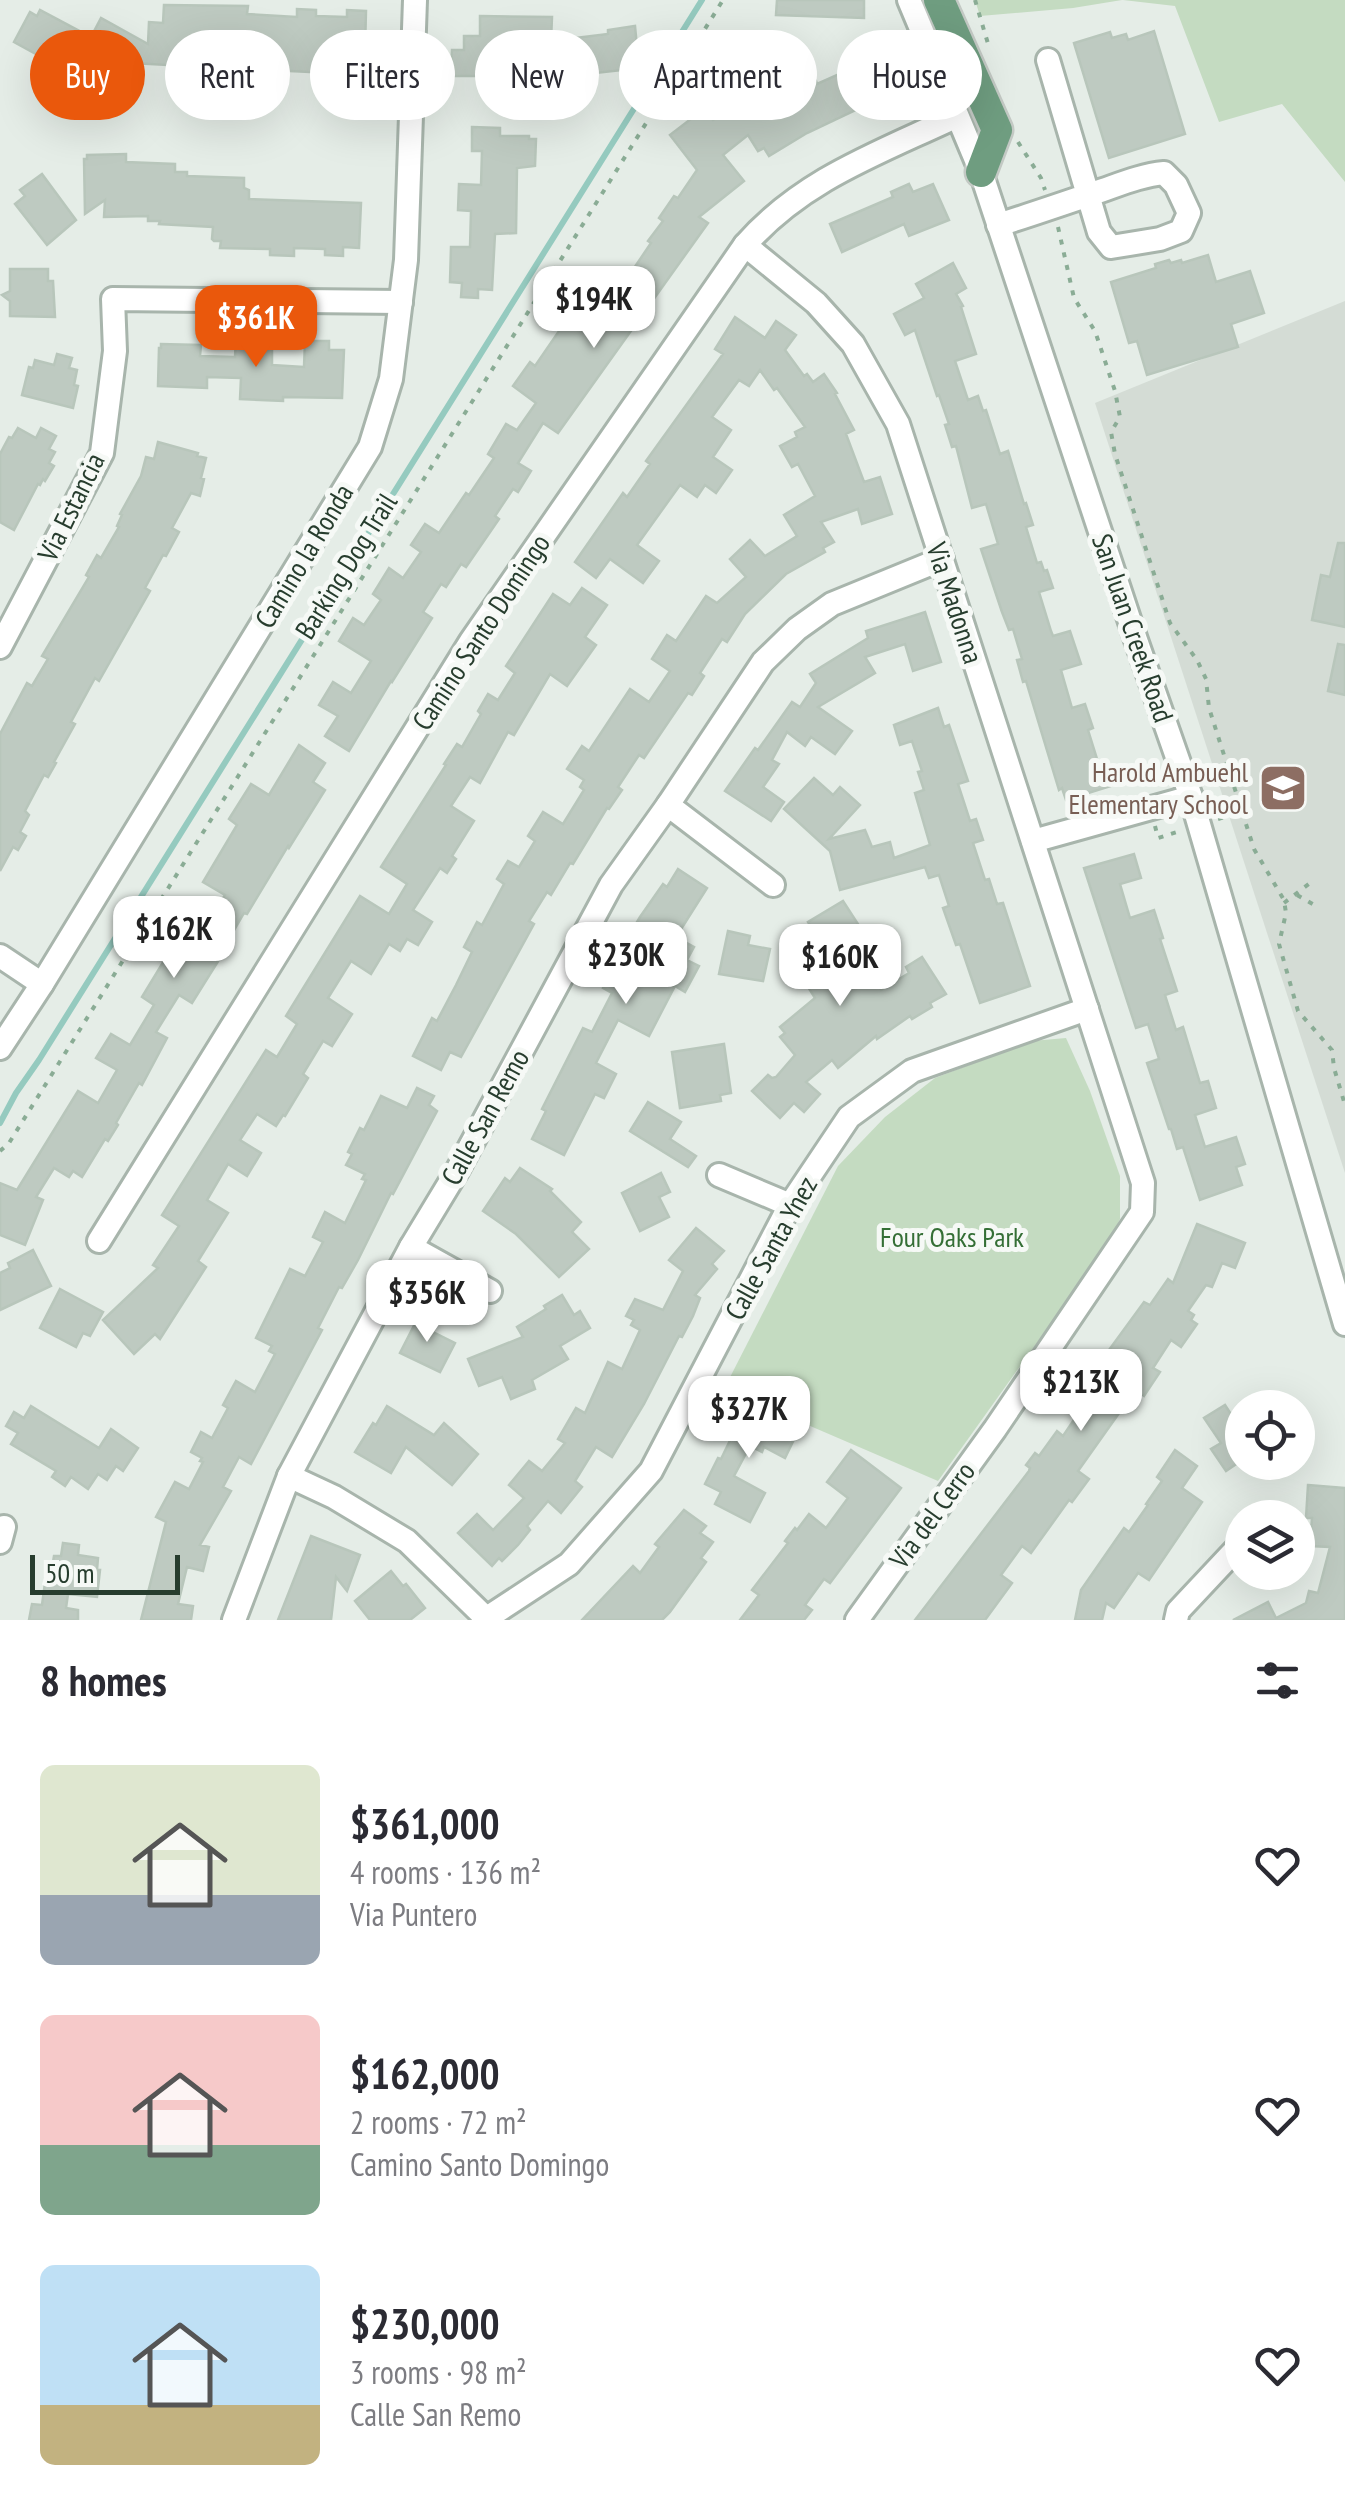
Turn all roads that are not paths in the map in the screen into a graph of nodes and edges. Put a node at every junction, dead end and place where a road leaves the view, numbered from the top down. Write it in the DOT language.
graph roads {
  1 [pos="416,0"];
  2 [pos="909,0"];
  3 [pos="938,0"];
  4 [pos="921,30"];
  5 [pos="1048,60"];
  6 [pos="948,120"];
  7 [pos="959,120"];
  8 [pos="981,172"];
  9 [pos="998,225"];
  10 [pos="744,245"];
  11 [pos="401,302"];
  12 [pos="942,559"];
  13 [pos="0,646"];
  14 [pos="1191,797"];
  15 [pos="668,805"];
  16 [pos="1033,841"];
  17 [pos="773,885"];
  18 [pos="0,956"];
  19 [pos="42,984"];
  20 [pos="1086,1008"];
  21 [pos="0,1048"];
  22 [pos="719,1175"];
  23 [pos="790,1205"];
  24 [pos="1142,1212"];
  25 [pos="98,1241"];
  26 [pos="411,1248"];
  27 [pos="490,1291"];
  28 [pos="1345,1324"];
  29 [pos="289,1476"];
  30 [pos="1225,1561"];
  31 [pos="487,1619"];
  32 [pos="234,1620"];
  33 [pos="857,1620"];
  34 [pos="1176,1620"];
  1 -- 11 [label="street, Camino la Ronda"];
  2 -- 4 [label="street, San Juan Creek Road"];
  3 -- 8 [label="main road"];
  5 -- 9 [label="street"];
  6 -- 10 [label="street, Camino Santo Domingo"];
  7 -- 8 [label="street, San Juan Creek Road"];
  8 -- 9 [label="street, San Juan Creek Road"];
  9 -- 14 [label="street, San Juan Creek Road"];
  10 -- 12 [label="street, Via Madonna"];
  10 -- 25 [label="street, Camino Santo Domingo"];
  11 -- 13 [label="street, Via Estancia"];
  11 -- 19 [label="street, Camino la Ronda"];
  12 -- 15 [label="street, Calle San Remo"];
  12 -- 16 [label="street, Via Madonna"];
  14 -- 16 [label="street"];
  14 -- 28 [label="street, San Juan Creek Road"];
  15 -- 17 [label="street"];
  15 -- 26 [label="street, Calle San Remo"];
  16 -- 20 [label="street, Via Madonna"];
  18 -- 19 [label="street"];
  19 -- 21 [label="street, Camino la Ronda"];
  20 -- 23 [label="street, Calle Santa Ynez"];
  20 -- 24 [label="street, Via Madonna"];
  22 -- 23 [label="street"];
  23 -- 31 [label="street, Calle Santa Ynez"];
  24 -- 33 [label="street, Via del Cerro"];
  26 -- 27 [label="street"];
  26 -- 29 [label="street, Calle San Remo"];
  29 -- 31 [label="street"];
  29 -- 32 [label="street, Calle San Remo"];
  30 -- 34 [label="street"];
}
